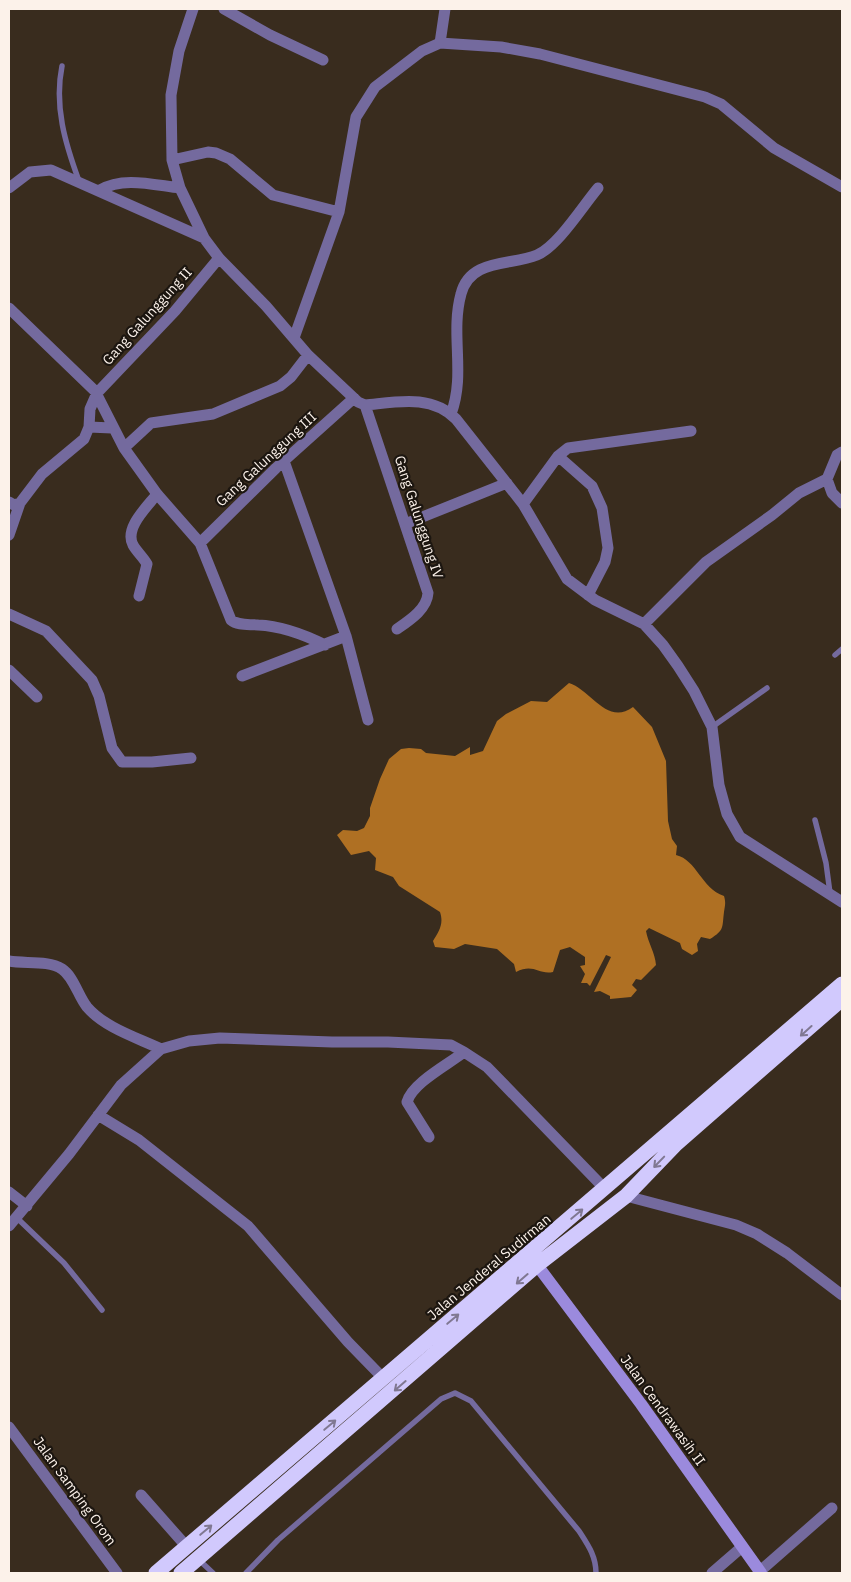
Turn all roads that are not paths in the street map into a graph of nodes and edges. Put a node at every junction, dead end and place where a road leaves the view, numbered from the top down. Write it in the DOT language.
graph roads {
  1 [pos="194,9"];
  2 [pos="224,9"];
  3 [pos="445,9"];
  4 [pos="440,43"];
  5 [pos="323,60"];
  6 [pos="62,66"];
  7 [pos="172,160"];
  8 [pos="79,181"];
  9 [pos="842,186"];
  10 [pos="9,188"];
  11 [pos="180,188"];
  12 [pos="598,188"];
  13 [pos="100,190"];
  14 [pos="339,212"];
  15 [pos="204,238"];
  16 [pos="219,258"];
  17 [pos="9,308"];
  18 [pos="294,338"];
  19 [pos="308,355"];
  20 [pos="97,393"];
  21 [pos="354,398"];
  22 [pos="365,404"];
  23 [pos="451,414"];
  24 [pos="89,427"];
  25 [pos="112,428"];
  26 [pos="691,431"];
  27 [pos="124,448"];
  28 [pos="842,452"];
  29 [pos="558,456"];
  30 [pos="284,462"];
  31 [pos="827,479"];
  32 [pos="507,483"];
  33 [pos="157,494"];
  34 [pos="14,502"];
  35 [pos="842,503"];
  36 [pos="523,504"];
  37 [pos="406,524"];
  38 [pos="9,534"];
  39 [pos="200,543"];
  40 [pos="588,595"];
  41 [pos="139,596"];
  42 [pos="9,614"];
  43 [pos="644,624"];
  44 [pos="397,629"];
  45 [pos="346,636"];
  46 [pos="325,644"];
  47 [pos="842,649"];
  48 [pos="835,655"];
  49 [pos="9,670"];
  50 [pos="242,676"];
  51 [pos="767,688"];
  52 [pos="37,697"];
  53 [pos="368,720"];
  54 [pos="712,727"];
  55 [pos="191,758"];
  56 [pos="815,820"];
  57 [pos="830,893"];
  58 [pos="842,902"];
  59 [pos="9,961"];
  60 [pos="842,984"];
  61 [pos="842,999"];
  62 [pos="161,1049"];
  63 [pos="464,1052"];
  64 [pos="98,1115"];
  65 [pos="429,1137"];
  66 [pos="672,1140"];
  67 [pos="605,1189"];
  68 [pos="9,1192"];
  69 [pos="626,1196"];
  70 [pos="27,1206"];
  71 [pos="13,1222"];
  72 [pos="537,1265"];
  73 [pos="842,1295"];
  74 [pos="102,1310"];
  75 [pos="384,1379"];
  76 [pos="9,1427"];
  77 [pos="141,1495"];
  78 [pos="832,1508"];
  79 [pos="186,1547"];
  80 [pos="742,1547"];
  81 [pos="198,1558"];
  82 [pos="761,1572"];
  83 [pos="117,1573"];
  84 [pos="156,1573"];
  85 [pos="181,1573"];
  86 [pos="213,1573"];
  87 [pos="246,1573"];
  88 [pos="596,1573"];
  89 [pos="712,1573"];
  1 -- 7 [label="street"];
  2 -- 5 [label="street"];
  3 -- 4 [label="street"];
  4 -- 9 [label="street"];
  4 -- 14 [label="street"];
  6 -- 8 [label="lane"];
  7 -- 11 [label="street"];
  7 -- 14 [label="street"];
  8 -- 10 [label="street"];
  8 -- 13 [label="street"];
  11 -- 13 [label="street"];
  11 -- 15 [label="street"];
  12 -- 23 [label="street"];
  13 -- 15 [label="street"];
  14 -- 18 [label="street"];
  15 -- 16 [label="street"];
  16 -- 18 [label="street"];
  16 -- 20 [label="street, Gang Galunggung II"];
  17 -- 20 [label="street"];
  18 -- 19 [label="street"];
  19 -- 21 [label="street"];
  19 -- 27 [label="street"];
  20 -- 24 [label="street"];
  20 -- 25 [label="street"];
  21 -- 22 [label="street"];
  21 -- 30 [label="street, Gang Galunggung III"];
  22 -- 23 [label="street"];
  22 -- 37 [label="street, Gang Galunggung IV"];
  23 -- 32 [label="street"];
  24 -- 25 [label="street"];
  24 -- 34 [label="street"];
  25 -- 27 [label="street"];
  26 -- 29 [label="street"];
  27 -- 33 [label="street"];
  28 -- 31 [label="street"];
  29 -- 36 [label="street"];
  29 -- 40 [label="street"];
  30 -- 39 [label="street, Gang Galunggung III"];
  30 -- 45 [label="street"];
  31 -- 35 [label="street"];
  31 -- 43 [label="street"];
  32 -- 36 [label="street"];
  32 -- 37 [label="street"];
  33 -- 39 [label="street"];
  33 -- 41 [label="street"];
  34 -- 38 [label="street"];
  36 -- 40 [label="street"];
  37 -- 44 [label="street, Gang Galunggung IV"];
  39 -- 46 [label="street"];
  40 -- 43 [label="street"];
  42 -- 55 [label="street"];
  43 -- 54 [label="street"];
  45 -- 46 [label="street"];
  45 -- 53 [label="street"];
  46 -- 50 [label="street"];
  47 -- 48 [label="lane"];
  49 -- 52 [label="street"];
  51 -- 54 [label="lane"];
  54 -- 57 [label="street"];
  56 -- 57 [label="lane"];
  57 -- 58 [label="street"];
  59 -- 62 [label="street"];
  60 -- 66 [label="highway, Jalan Jenderal Sudirman"];
  61 -- 66 [label="highway, Jalan Jenderal Sudirman, one-way"];
  62 -- 63 [label="street"];
  62 -- 64 [label="street"];
  63 -- 65 [label="street"];
  63 -- 67 [label="street"];
  64 -- 70 [label="street"];
  64 -- 75 [label="street"];
  66 -- 67 [label="highway, Jalan Jenderal Sudirman"];
  66 -- 69 [label="highway, Jalan Jenderal Sudirman, one-way"];
  75 -- 67 [label="highway, Jalan Jenderal Sudirman, one-way"];
  68 -- 70 [label="street"];
  69 -- 72 [label="highway, Jalan Jenderal Sudirman"];
  69 -- 73 [label="street"];
  70 -- 71 [label="street"];
  71 -- 74 [label="lane"];
  72 -- 80 [label="street, Jalan Cendrawasih II"];
  72 -- 81 [label="highway, Jalan Jenderal Sudirman, one-way"];
  79 -- 75 [label="highway, Jalan Jenderal Sudirman, one-way"];
  76 -- 83 [label="street, Jalan Samping Orom"];
  77 -- 79 [label="street"];
  78 -- 82 [label="street"];
  79 -- 84 [label="highway, Jalan Jenderal Sudirman"];
  80 -- 82 [label="street, Jalan Cendrawasih II"];
  80 -- 89 [label="street"];
  81 -- 85 [label="highway, Jalan Jenderal Sudirman"];
  81 -- 86 [label="lane"];
  87 -- 88 [label="lane"];
}
